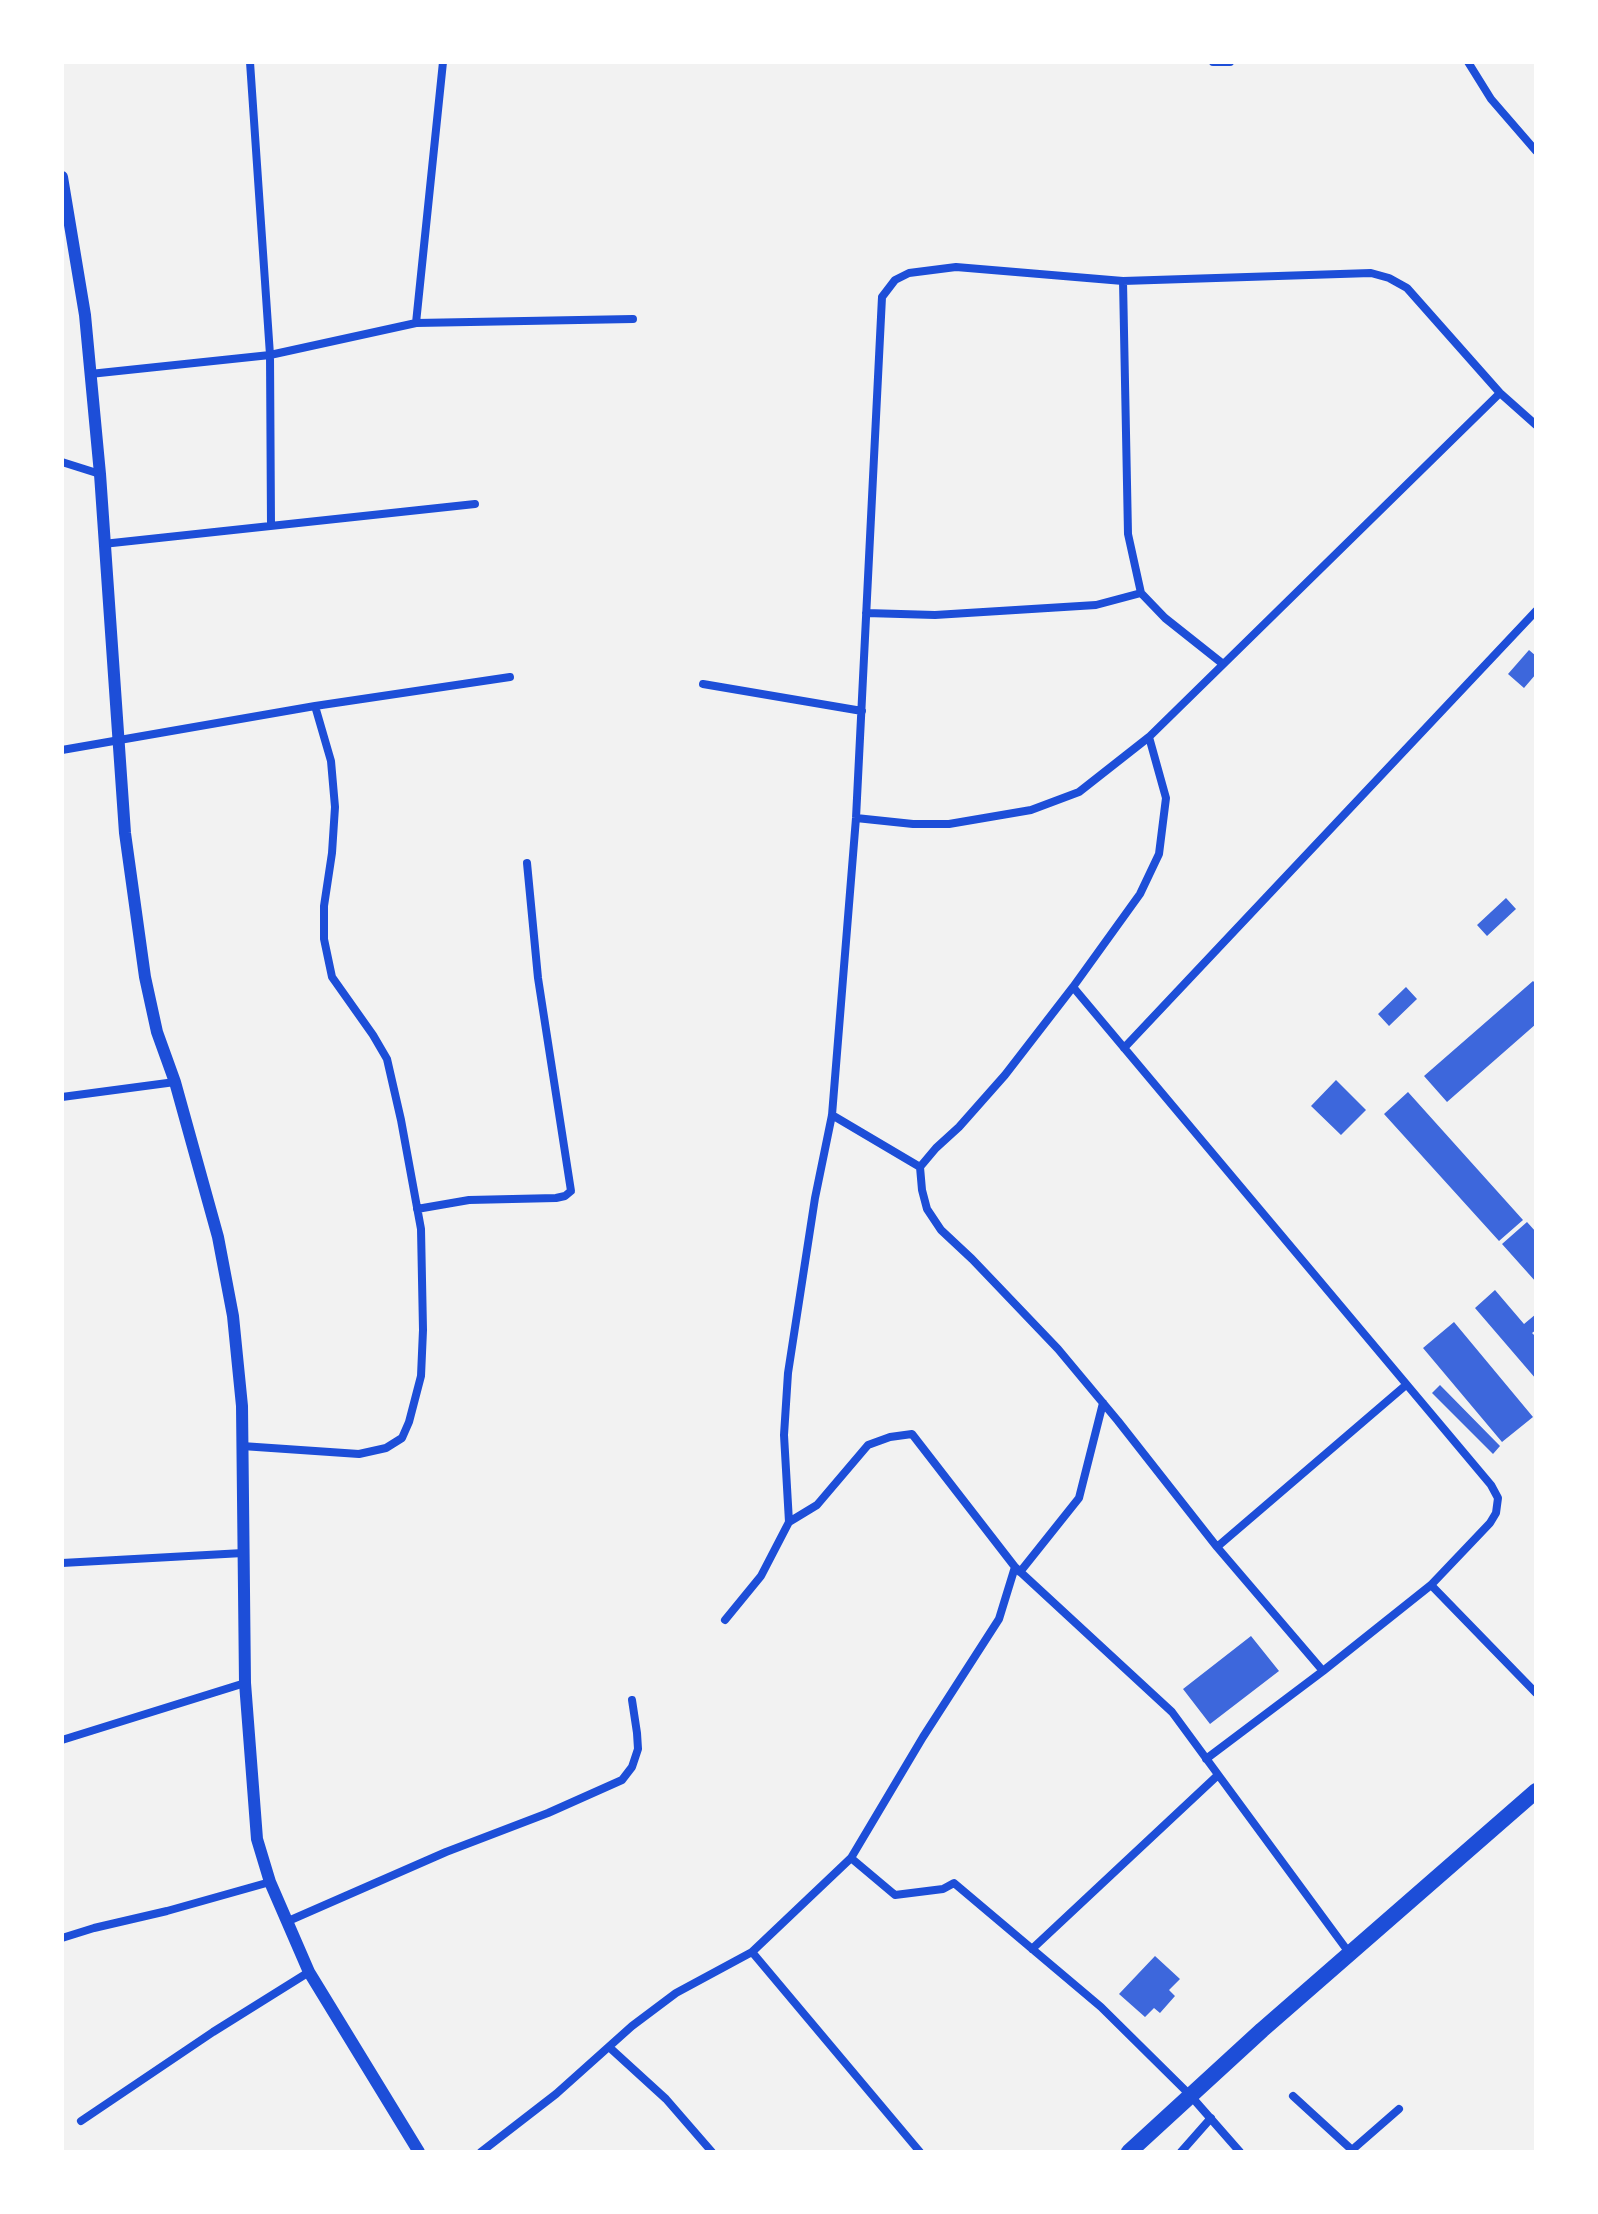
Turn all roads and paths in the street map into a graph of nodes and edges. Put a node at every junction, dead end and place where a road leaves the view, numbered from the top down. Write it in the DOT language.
graph roads {
  1 [pos="250,62"];
  2 [pos="443,62"];
  3 [pos="1213,62"];
  4 [pos="1230,62"];
  5 [pos="1468,62"];
  6 [pos="1536,151"];
  7 [pos="62,177"];
  8 [pos="1123,281"];
  9 [pos="633,319"];
  10 [pos="416,323"];
  11 [pos="270,355"];
  12 [pos="90,374"];
  13 [pos="1500,393"];
  14 [pos="1536,425"];
  15 [pos="62,462"];
  16 [pos="100,474"];
  17 [pos="475,504"];
  18 [pos="271,526"];
  19 [pos="103,544"];
  20 [pos="1141,593"];
  21 [pos="1536,611"];
  22 [pos="866,613"];
  23 [pos="1223,664"];
  24 [pos="510,677"];
  25 [pos="703,684"];
  26 [pos="315,706"];
  27 [pos="862,711"];
  28 [pos="1149,737"];
  29 [pos="118,741"];
  30 [pos="62,750"];
  31 [pos="856,818"];
  32 [pos="527,863"];
  33 [pos="1073,987"];
  34 [pos="1124,1048"];
  35 [pos="175,1082"];
  36 [pos="62,1097"];
  37 [pos="832,1115"];
  38 [pos="920,1167"];
  39 [pos="417,1209"];
  40 [pos="1406,1385"];
  41 [pos="1103,1403"];
  42 [pos="242,1446"];
  43 [pos="789,1522"];
  44 [pos="1217,1547"];
  45 [pos="243,1553"];
  46 [pos="62,1563"];
  47 [pos="1018,1569"];
  48 [pos="1431,1585"];
  49 [pos="725,1620"];
  50 [pos="1323,1671"];
  51 [pos="245,1683"];
  52 [pos="1536,1693"];
  53 [pos="632,1700"];
  54 [pos="62,1740"];
  55 [pos="1206,1759"];
  56 [pos="1218,1775"];
  57 [pos="1536,1791"];
  58 [pos="851,1858"];
  59 [pos="270,1882"];
  60 [pos="286,1922"];
  61 [pos="62,1938"];
  62 [pos="1032,1949"];
  63 [pos="752,1952"];
  64 [pos="1350,1954"];
  65 [pos="309,1972"];
  66 [pos="609,2047"];
  67 [pos="1190,2095"];
  68 [pos="1293,2096"];
  69 [pos="1399,2109"];
  70 [pos="1211,2118"];
  71 [pos="81,2121"];
  72 [pos="1352,2151"];
  73 [pos="419,2152"];
  74 [pos="481,2152"];
  75 [pos="712,2152"];
  76 [pos="920,2152"];
  77 [pos="1129,2152"];
  78 [pos="1181,2152"];
  79 [pos="1240,2152"];
  1 -- 11 [label="street"];
  2 -- 10 [label="street"];
  3 -- 4 [label="street"];
  5 -- 6 [label="street"];
  7 -- 12 [label="street"];
  8 -- 13 [label="street"];
  8 -- 20 [label="street"];
  8 -- 22 [label="street"];
  9 -- 10 [label="street"];
  10 -- 11 [label="street"];
  11 -- 12 [label="street"];
  11 -- 18 [label="street"];
  12 -- 16 [label="street"];
  13 -- 14 [label="street"];
  13 -- 23 [label="street"];
  15 -- 16 [label="street"];
  16 -- 19 [label="street"];
  17 -- 18 [label="street"];
  18 -- 19 [label="street"];
  19 -- 29 [label="street"];
  20 -- 22 [label="street"];
  20 -- 23 [label="street"];
  21 -- 34 [label="street"];
  22 -- 27 [label="street"];
  23 -- 28 [label="street"];
  24 -- 26 [label="street"];
  25 -- 27 [label="street"];
  26 -- 29 [label="street"];
  26 -- 39 [label="street"];
  27 -- 31 [label="street"];
  28 -- 31 [label="street"];
  28 -- 33 [label="street"];
  29 -- 30 [label="street"];
  29 -- 35 [label="street"];
  31 -- 37 [label="street"];
  32 -- 39 [label="street"];
  33 -- 34 [label="street"];
  33 -- 38 [label="street"];
  34 -- 40 [label="street"];
  35 -- 36 [label="street"];
  35 -- 42 [label="street"];
  37 -- 38 [label="street"];
  37 -- 43 [label="street"];
  38 -- 41 [label="street"];
  39 -- 42 [label="street"];
  40 -- 44 [label="street"];
  40 -- 48 [label="street"];
  41 -- 44 [label="street"];
  41 -- 47 [label="street"];
  42 -- 45 [label="street"];
  43 -- 47 [label="street"];
  43 -- 49 [label="street"];
  44 -- 50 [label="street"];
  45 -- 46 [label="street"];
  45 -- 51 [label="street"];
  47 -- 55 [label="street"];
  47 -- 58 [label="street"];
  48 -- 50 [label="street"];
  48 -- 52 [label="street"];
  50 -- 55 [label="street"];
  51 -- 54 [label="street"];
  51 -- 59 [label="street"];
  53 -- 60 [label="street"];
  55 -- 56 [label="street"];
  56 -- 62 [label="street"];
  56 -- 64 [label="street"];
  57 -- 64 [label="main road"];
  58 -- 62 [label="street"];
  58 -- 63 [label="street"];
  59 -- 60 [label="street"];
  59 -- 61 [label="street"];
  60 -- 65 [label="street"];
  62 -- 67 [label="street"];
  63 -- 66 [label="street"];
  63 -- 76 [label="street"];
  64 -- 67 [label="main road"];
  65 -- 71 [label="street"];
  65 -- 73 [label="street"];
  66 -- 74 [label="street"];
  66 -- 75 [label="street"];
  67 -- 70 [label="street"];
  67 -- 77 [label="main road"];
  68 -- 72 [label="street"];
  69 -- 72 [label="street"];
  70 -- 78 [label="street"];
  70 -- 79 [label="street"];
}
